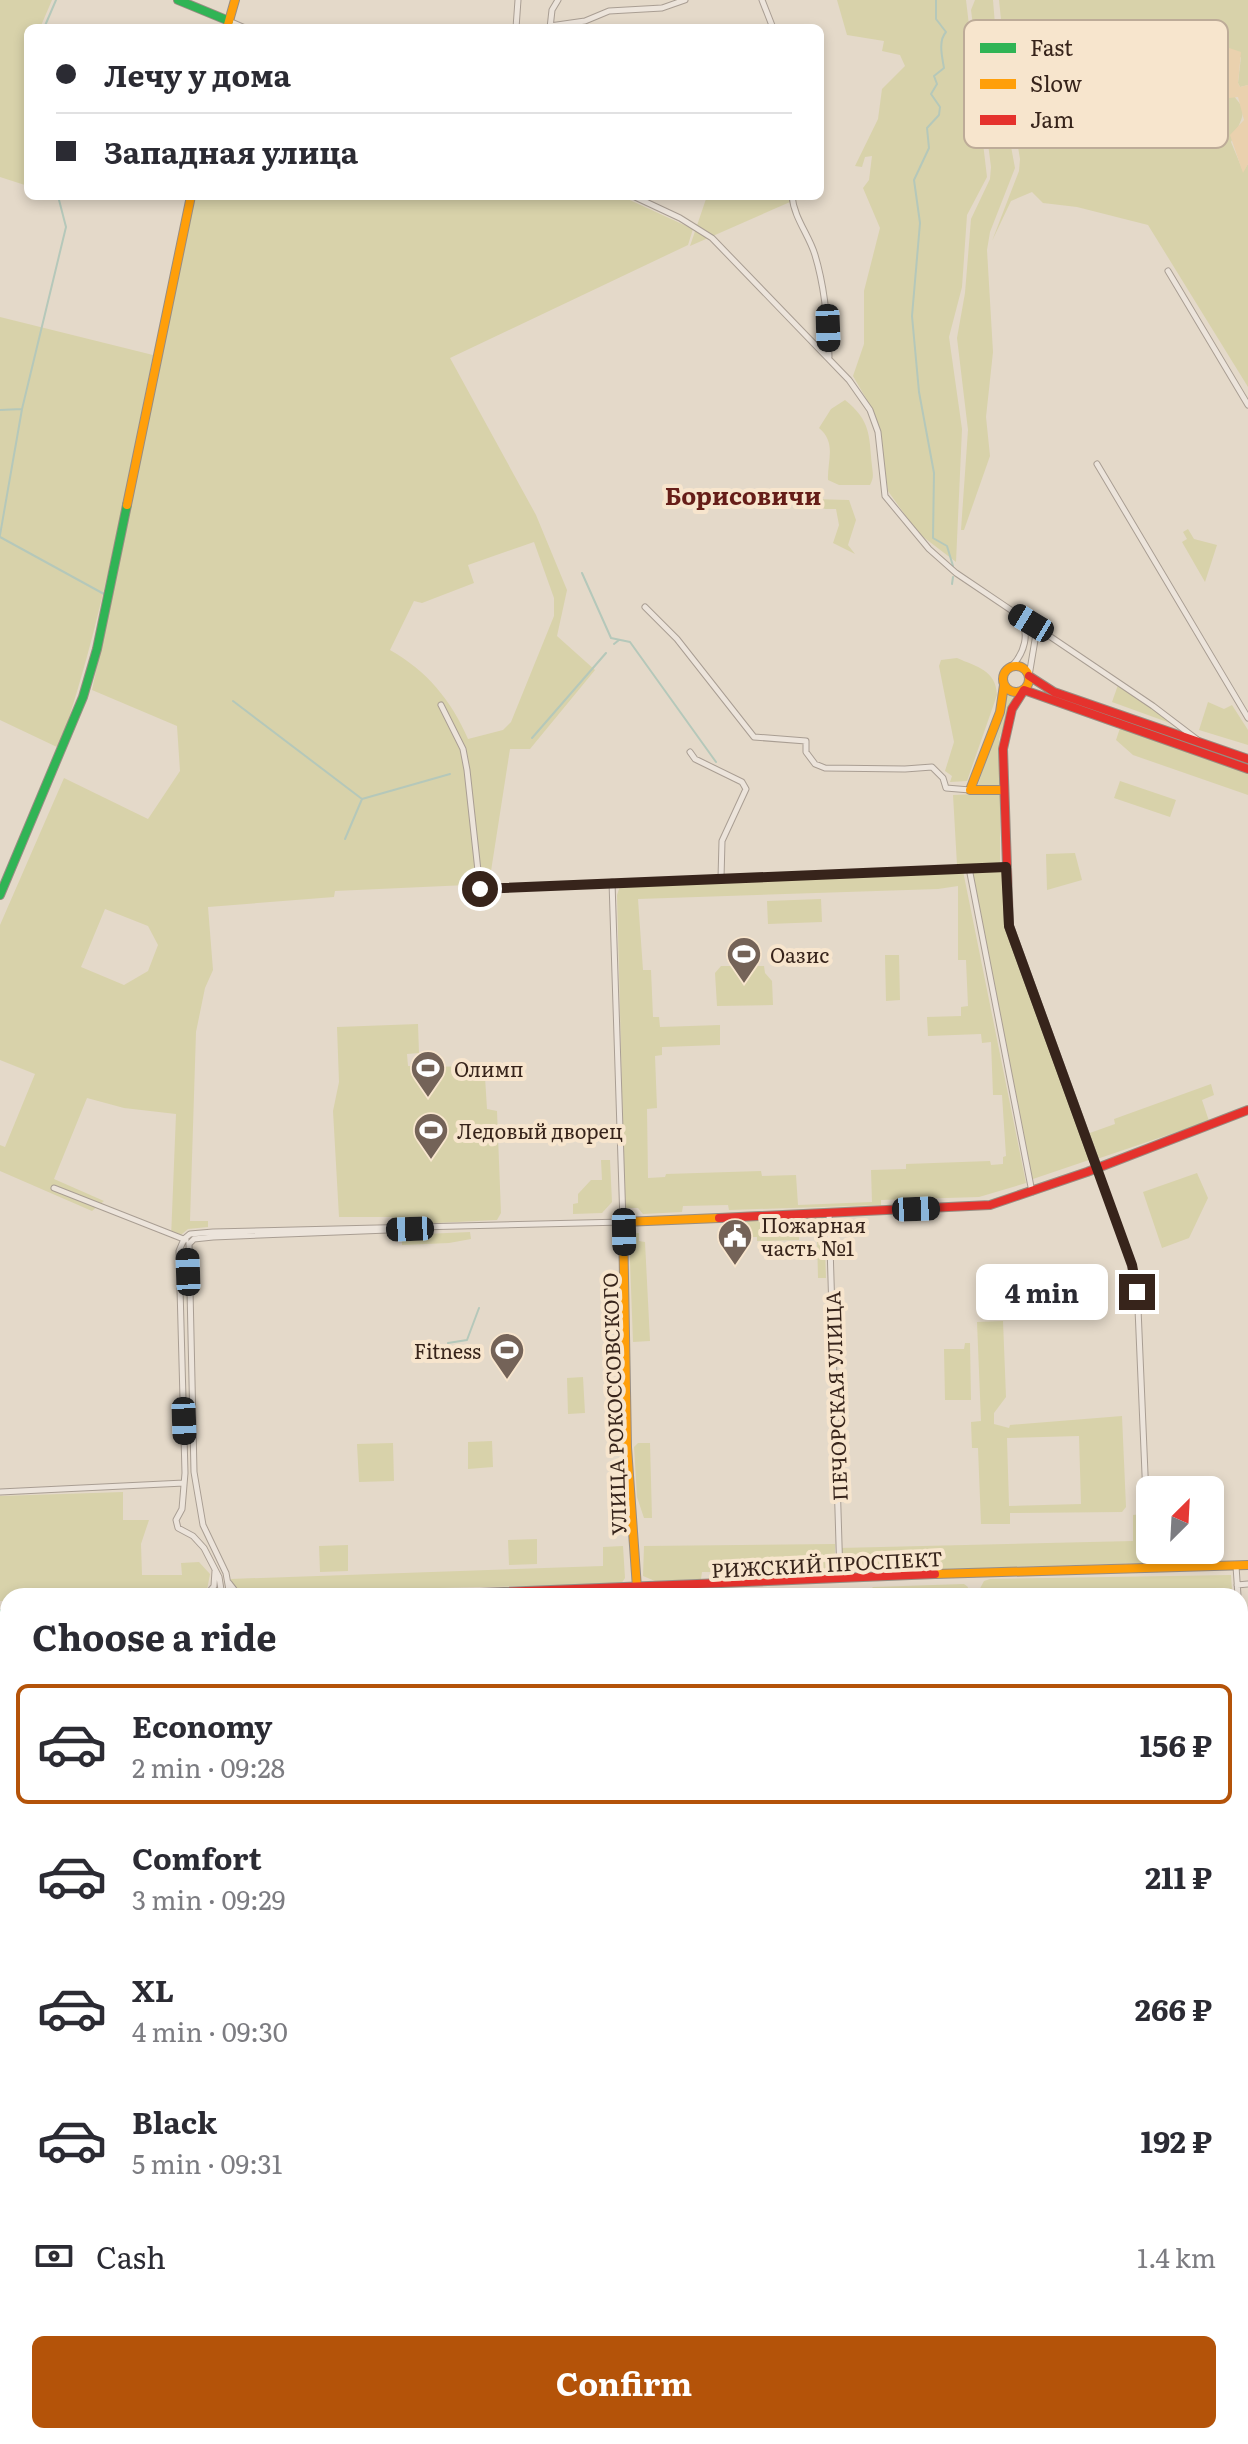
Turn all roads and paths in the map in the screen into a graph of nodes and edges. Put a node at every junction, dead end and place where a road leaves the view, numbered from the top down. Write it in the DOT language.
graph roads {
  1 [pos="178,0"];
  2 [pos="235,0"];
  3 [pos="518,0"];
  4 [pos="558,0"];
  5 [pos="685,0"];
  6 [pos="762,0"];
  7 [pos="228,24"];
  8 [pos="516,24"];
  9 [pos="550,24"];
  10 [pos="568,24"];
  11 [pos="771,24"];
  12 [pos="190,200"];
  13 [pos="642,200"];
  14 [pos="793,200"];
  15 [pos="1168,271"];
  16 [pos="829,358"];
  17 [pos="1248,405"];
  18 [pos="1097,464"];
  19 [pos="645,607"];
  20 [pos="1016,614"];
  21 [pos="1035,626"];
  22 [pos="1026,631"];
  23 [pos="1012,666"];
  24 [pos="1029,676"];
  25 [pos="1004,685"];
  26 [pos="1024,690"];
  27 [pos="441,705"];
  28 [pos="1248,718"];
  29 [pos="1200,742"];
  30 [pos="690,752"];
  31 [pos="1248,759"];
  32 [pos="1248,769"];
  33 [pos="970,790"];
  34 [pos="1003,790"];
  35 [pos="1006,867"];
  36 [pos="969,868"];
  37 [pos="721,878"];
  38 [pos="612,882"];
  39 [pos="0,895"];
  40 [pos="1248,1110"];
  41 [pos="1097,1168"];
  42 [pos="54,1188"];
  43 [pos="1032,1192"];
  44 [pos="829,1213"];
  45 [pos="623,1222"];
  46 [pos="186,1242"];
  47 [pos="184,1483"];
  48 [pos="0,1492"];
  49 [pos="194,1508"];
  50 [pos="182,1509"];
  51 [pos="203,1525"];
  52 [pos="189,1534"];
  53 [pos="1236,1565"];
  54 [pos="1248,1565"];
  55 [pos="214,1566"];
  56 [pos="1149,1568"];
  57 [pos="840,1578"];
  58 [pos="228,1583"];
  59 [pos="1248,1584"];
  60 [pos="1237,1585"];
  61 [pos="212,1588"];
  62 [pos="220,1588"];
  63 [pos="229,1588"];
  64 [pos="232,1588"];
  65 [pos="637,1588"];
  66 [pos="695,1588"];
  67 [pos="1237,1588"];
  1 -- 7 [label="main road"];
  2 -- 7 [label="main road"];
  3 -- 8 [label="street"];
  4 -- 9 [label="street"];
  5 -- 10 [label="street"];
  6 -- 11 [label="street"];
  12 -- 39 [label="main road"];
  13 -- 16 [label="street"];
  14 -- 16 [label="street"];
  15 -- 17 [label="street"];
  16 -- 20 [label="street"];
  18 -- 28 [label="street"];
  19 -- 33 [label="street"];
  20 -- 21 [label="street"];
  20 -- 22 [label="street"];
  21 -- 22 [label="street"];
  21 -- 24 [label="street"];
  21 -- 29 [label="street"];
  22 -- 23 [label="street"];
  23 -- 24 [label="main road"];
  23 -- 25 [label="main road"];
  24 -- 26 [label="main road"];
  24 -- 29 [label="main road"];
  25 -- 26 [label="main road"];
  25 -- 33 [label="main road"];
  26 -- 32 [label="main road"];
  26 -- 34 [label="main road"];
  27 -- 38 [label="street"];
  29 -- 31 [label="main road"];
  30 -- 37 [label="street"];
  33 -- 34 [label="main road"];
  34 -- 35 [label="main road"];
  35 -- 36 [label="street"];
  35 -- 41 [label="main road"];
  36 -- 37 [label="street"];
  36 -- 43 [label="street"];
  37 -- 38 [label="street"];
  38 -- 45 [label="street, УЛИЦА РОКОССОВСКОГО"];
  40 -- 41 [label="main road"];
  41 -- 43 [label="main road"];
  41 -- 56 [label="street"];
  42 -- 46 [label="street"];
  43 -- 44 [label="main road"];
  44 -- 45 [label="main road"];
  44 -- 57 [label="street, ПЕЧОРСКАЯ УЛИЦА"];
  45 -- 46 [label="street"];
  45 -- 65 [label="main road, УЛИЦА РОКОССОВСКОГО"];
  46 -- 47 [label="street"];
  46 -- 49 [label="street"];
  47 -- 48 [label="street"];
  47 -- 50 [label="street"];
  49 -- 50 [label="street"];
  49 -- 51 [label="street"];
  50 -- 52 [label="street"];
  51 -- 52 [label="street"];
  51 -- 58 [label="street"];
  52 -- 55 [label="street"];
  53 -- 54 [label="main road, РИЖСКИЙ ПРОСПЕКТ"];
  53 -- 56 [label="main road, РИЖСКИЙ ПРОСПЕКТ"];
  53 -- 60 [label="street"];
  55 -- 61 [label="street"];
  55 -- 62 [label="street"];
  56 -- 57 [label="main road, РИЖСКИЙ ПРОСПЕКТ"];
  57 -- 66 [label="main road, РИЖСКИЙ ПРОСПЕКТ"];
  58 -- 63 [label="street"];
  58 -- 64 [label="street"];
  59 -- 60 [label="street"];
  60 -- 67 [label="street"];
}
